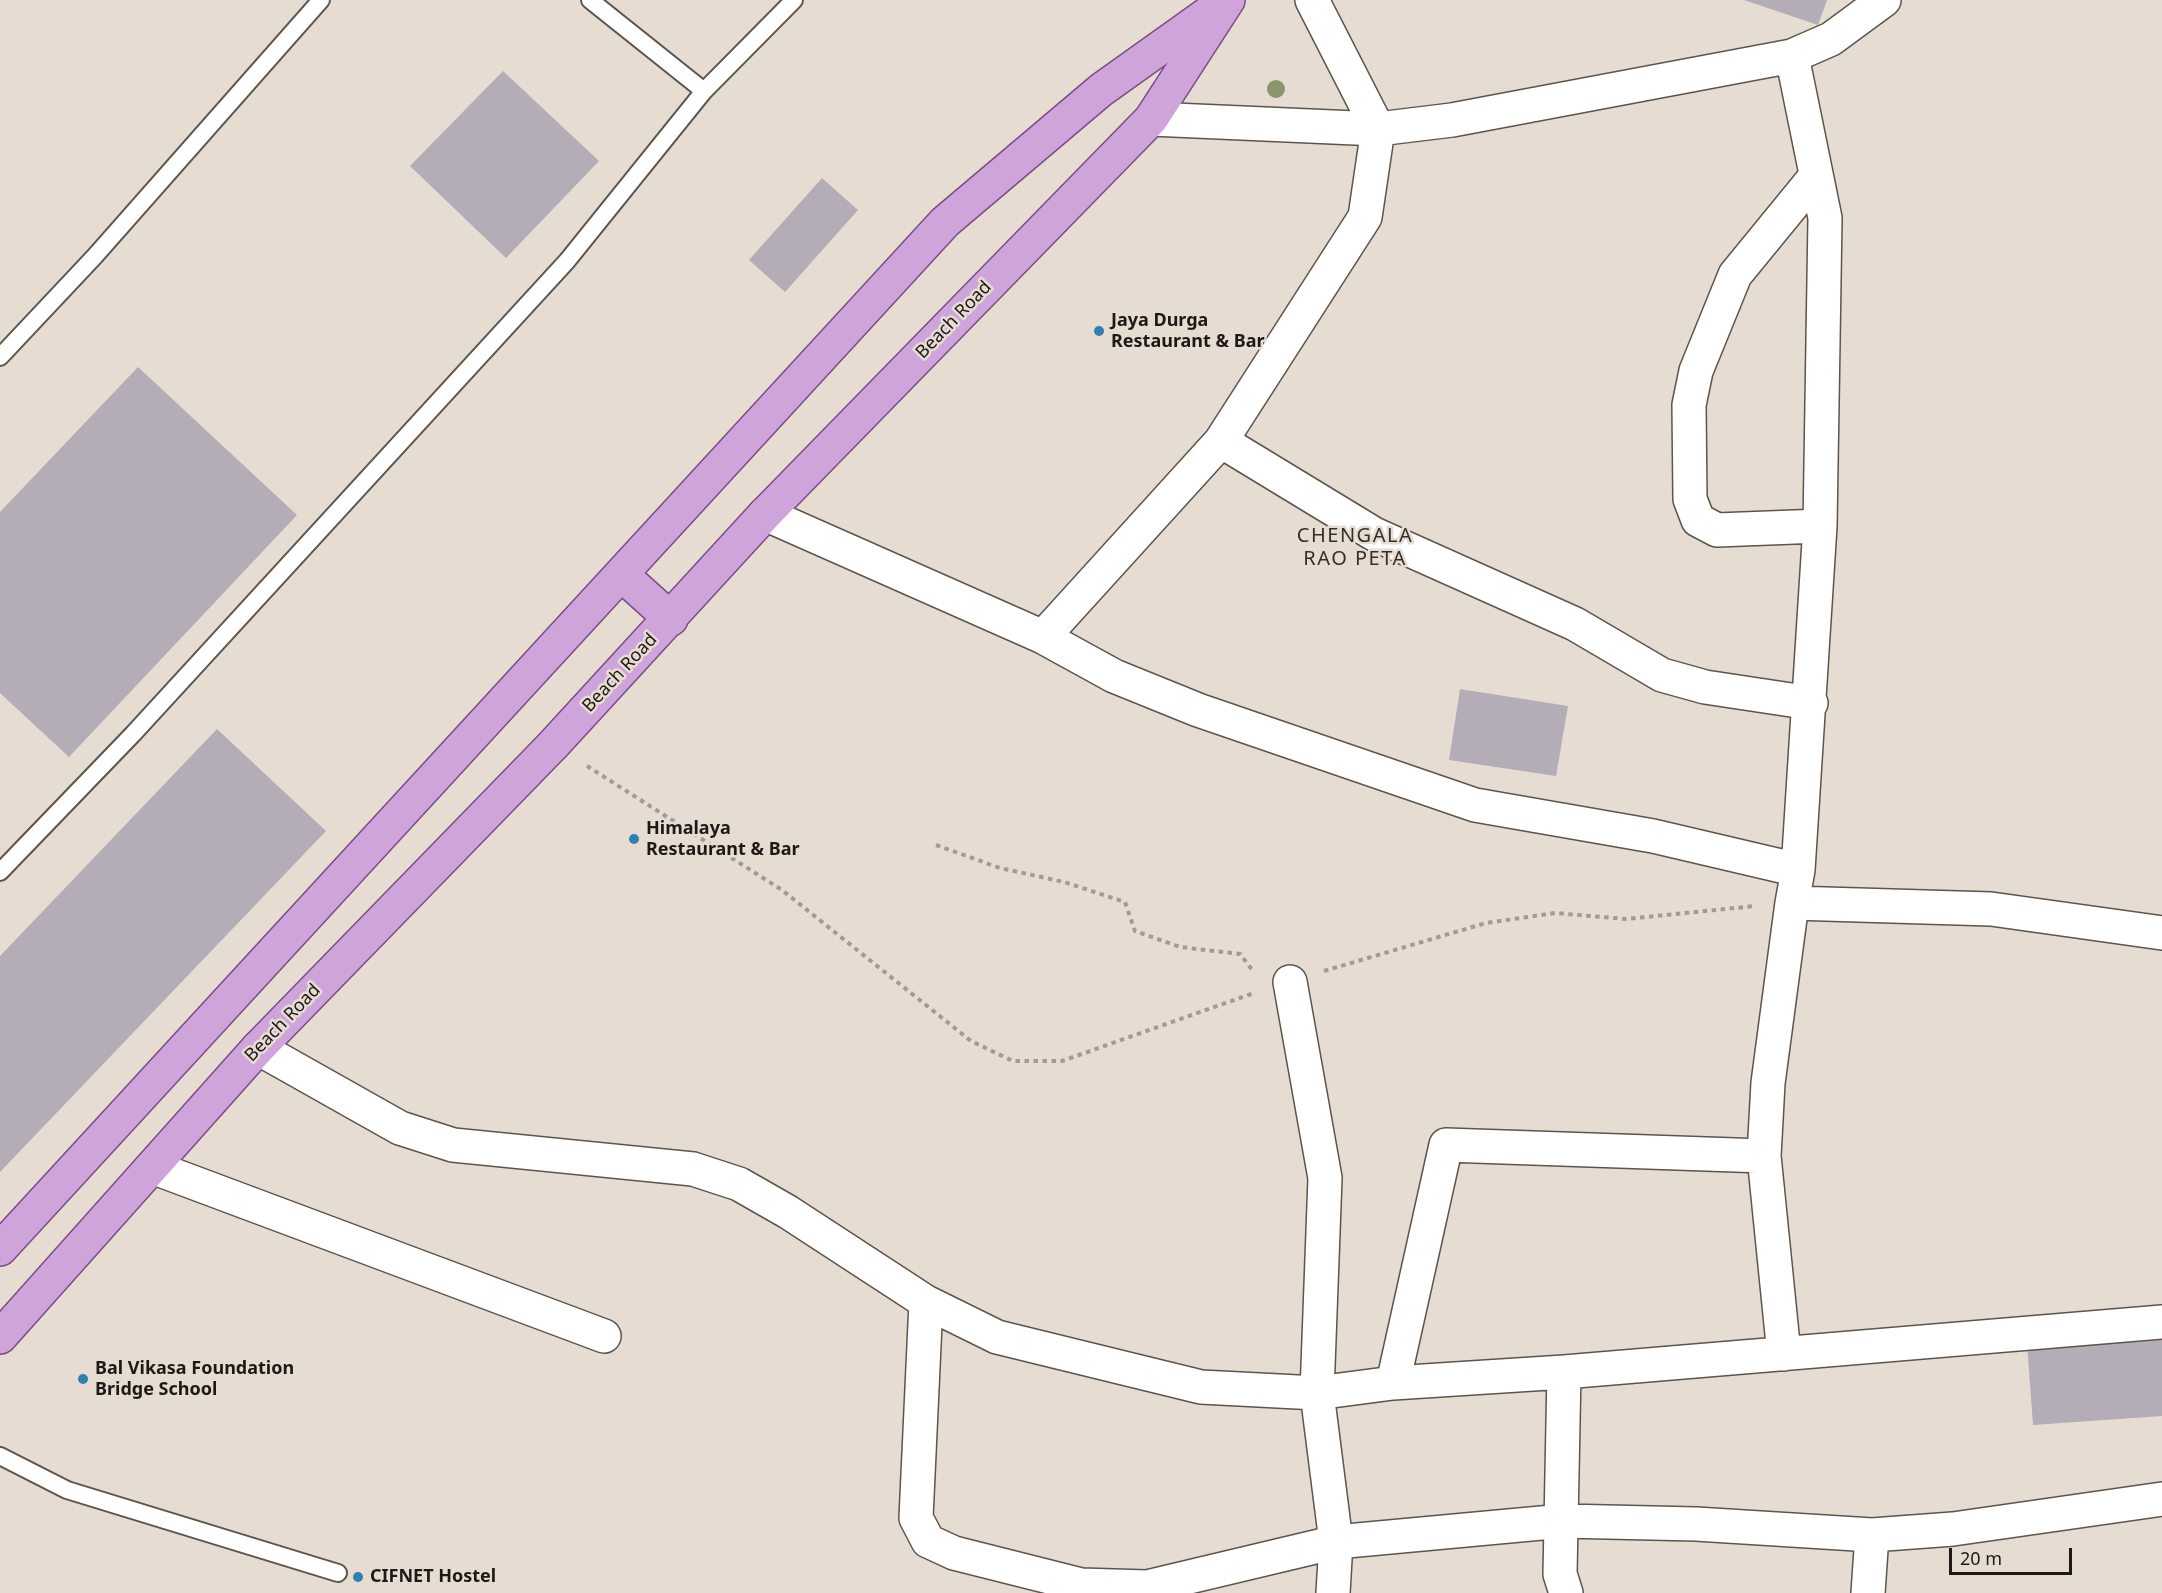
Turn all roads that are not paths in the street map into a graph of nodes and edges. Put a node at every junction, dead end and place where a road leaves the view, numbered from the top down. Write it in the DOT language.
graph roads {
  1 [pos="321,0"];
  2 [pos="590,0"];
  3 [pos="794,0"];
  4 [pos="1228,0"];
  5 [pos="1312,0"];
  6 [pos="1884,0"];
  7 [pos="1792,56"];
  8 [pos="704,91"];
  9 [pos="1150,119"];
  10 [pos="1378,129"];
  11 [pos="1816,176"];
  12 [pos="0,357"];
  13 [pos="1221,441"];
  14 [pos="765,514"];
  15 [pos="1820,526"];
  16 [pos="621,574"];
  17 [pos="671,619"];
  18 [pos="1044,637"];
  19 [pos="1811,703"];
  20 [pos="1798,870"];
  21 [pos="0,872"];
  22 [pos="1792,903"];
  23 [pos="2162,933"];
  24 [pos="1278,985"];
  25 [pos="258,1048"];
  26 [pos="1764,1156"];
  27 [pos="152,1167"];
  28 [pos="0,1249"];
  29 [pos="926,1302"];
  30 [pos="2162,1322"];
  31 [pos="0,1336"];
  32 [pos="604,1336"];
  33 [pos="1784,1354"];
  34 [pos="1564,1372"];
  35 [pos="1393,1383"];
  36 [pos="1317,1393"];
  37 [pos="0,1456"];
  38 [pos="2162,1499"];
  39 [pos="1563,1521"];
  40 [pos="1872,1535"];
  41 [pos="1336,1542"];
  42 [pos="339,1573"];
  43 [pos="1146,1590"];
  44 [pos="1333,1593"];
  45 [pos="1566,1593"];
  46 [pos="1868,1593"];
  1 -- 12 [label="lane"];
  2 -- 8 [label="lane"];
  3 -- 8 [label="lane"];
  4 -- 9 [label="main road, Beach Road"];
  4 -- 16 [label="main road, Beach Road"];
  5 -- 10 [label="street"];
  6 -- 7 [label="street"];
  7 -- 10 [label="street"];
  7 -- 11 [label="street"];
  8 -- 21 [label="lane"];
  9 -- 10 [label="street"];
  9 -- 14 [label="main road, Beach Road"];
  10 -- 13 [label="street"];
  11 -- 15 [label="street"];
  11 -- 15 [label="street"];
  13 -- 18 [label="street"];
  13 -- 19 [label="street"];
  14 -- 17 [label="main road, Beach Road"];
  14 -- 18 [label="street"];
  15 -- 19 [label="street"];
  16 -- 17 [label="main road"];
  16 -- 28 [label="main road, Beach Road"];
  17 -- 25 [label="main road, Beach Road"];
  18 -- 20 [label="street"];
  19 -- 20 [label="street"];
  20 -- 22 [label="street"];
  22 -- 23 [label="street"];
  22 -- 26 [label="street"];
  24 -- 36 [label="street"];
  25 -- 27 [label="main road, Beach Road"];
  25 -- 29 [label="street"];
  26 -- 33 [label="street"];
  26 -- 35 [label="street"];
  27 -- 31 [label="main road, Beach Road"];
  27 -- 32 [label="street"];
  29 -- 36 [label="street"];
  29 -- 43 [label="street"];
  30 -- 33 [label="street"];
  33 -- 34 [label="street"];
  34 -- 35 [label="street"];
  34 -- 39 [label="street"];
  35 -- 36 [label="street"];
  36 -- 41 [label="street"];
  37 -- 42 [label="lane"];
  38 -- 40 [label="street"];
  39 -- 40 [label="street"];
  39 -- 41 [label="street"];
  39 -- 45 [label="street"];
  40 -- 46 [label="street"];
  41 -- 43 [label="street"];
  41 -- 44 [label="street"];
}
